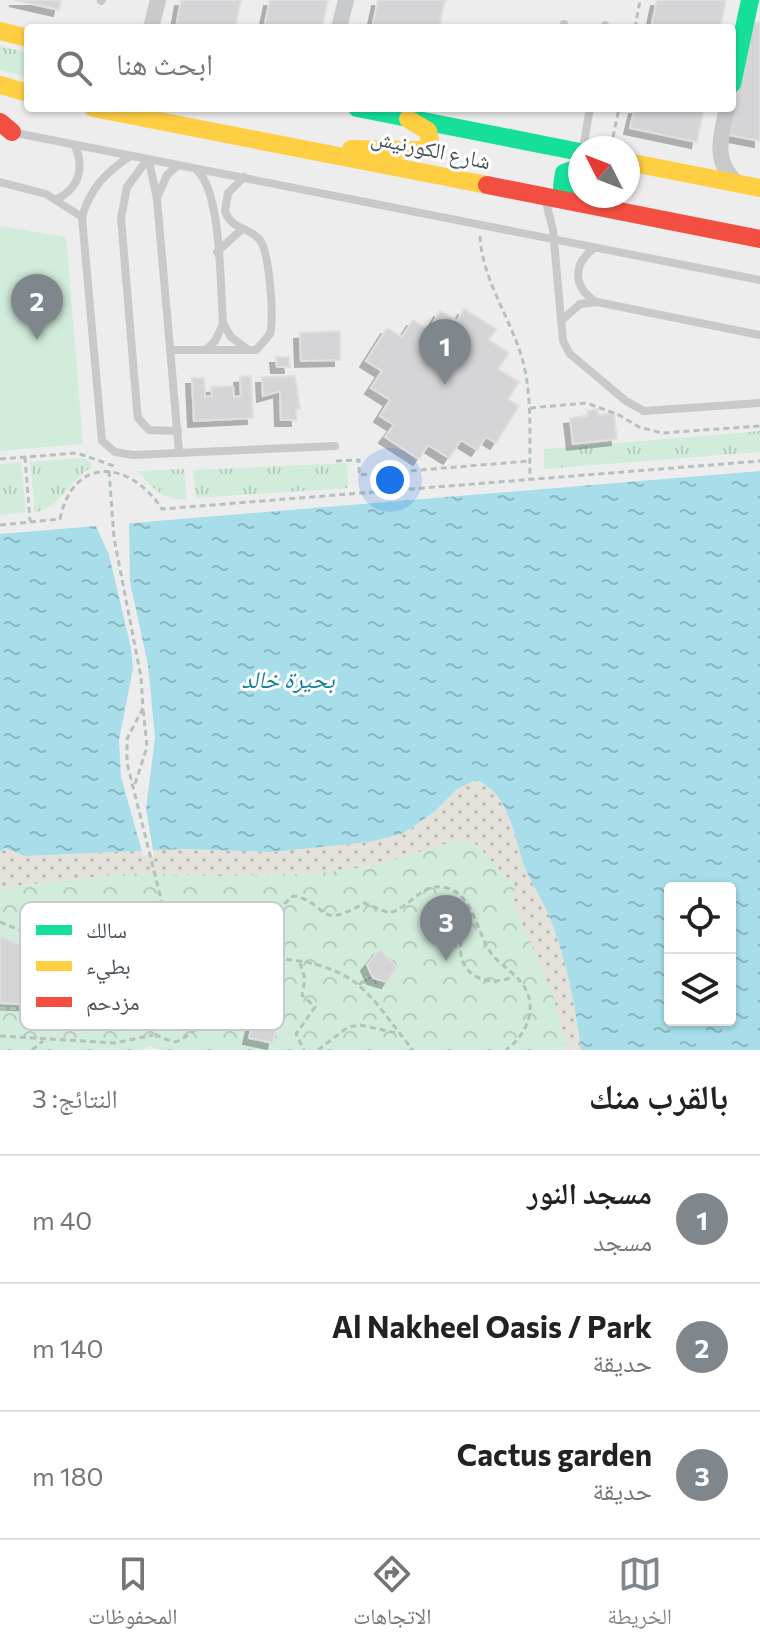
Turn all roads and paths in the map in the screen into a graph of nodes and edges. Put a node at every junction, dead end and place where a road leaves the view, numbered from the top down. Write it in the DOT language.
graph roads {
  1 [pos="158,0"];
  2 [pos="346,0"];
  3 [pos="640,0"];
  4 [pos="750,0"];
  5 [pos="152,24"];
  6 [pos="340,24"];
  7 [pos="636,24"];
  8 [pos="0,31"];
  9 [pos="24,37"];
  10 [pos="736,65"];
  11 [pos="0,85"];
  12 [pos="24,92"];
  13 [pos="114,112"];
  14 [pos="378,112"];
  15 [pos="589,112"];
  16 [pos="618,112"];
  17 [pos="726,112"];
  18 [pos="399,116"];
  19 [pos="4,128"];
  20 [pos="585,136"];
  21 [pos="613,136"];
  22 [pos="75,146"];
  23 [pos="568,147"];
  24 [pos="338,154"];
  25 [pos="129,157"];
  26 [pos="148,160"];
  27 [pos="640,164"];
  28 [pos="177,166"];
  29 [pos="648,166"];
  30 [pos="640,168"];
  31 [pos="196,170"];
  32 [pos="568,172"];
  33 [pos="244,177"];
  34 [pos="0,182"];
  35 [pos="737,183"];
  36 [pos="760,188"];
  37 [pos="568,191"];
  38 [pos="544,197"];
  39 [pos="57,199"];
  40 [pos="157,199"];
  41 [pos="568,201"];
  42 [pos="602,208"];
  43 [pos="225,211"];
  44 [pos="214,212"];
  45 [pos="82,217"];
  46 [pos="479,225"];
  47 [pos="241,230"];
  48 [pos="760,239"];
  49 [pos="554,242"];
  50 [pos="594,248"];
  51 [pos="217,252"];
  52 [pos="760,280"];
  53 [pos="597,302"];
  54 [pos="561,321"];
  55 [pos="223,323"];
  56 [pos="760,335"];
  57 [pos="170,350"];
  58 [pos="206,350"];
  59 [pos="249,350"];
  60 [pos="760,403"];
  61 [pos="178,431"];
  62 [pos="335,446"];
  63 [pos="107,447"];
  64 [pos="179,452"];
  65 [pos="25,457"];
  66 [pos="760,461"];
  67 [pos="110,472"];
  68 [pos="530,480"];
  69 [pos="30,521"];
  70 [pos="0,525"];
  71 [pos="143,708"];
  72 [pos="135,784"];
  73 [pos="162,902"];
  74 [pos="284,904"];
  75 [pos="472,913"];
  76 [pos="0,922"];
  77 [pos="20,930"];
  78 [pos="284,962"];
  79 [pos="300,963"];
  80 [pos="514,976"];
  81 [pos="367,977"];
  82 [pos="359,985"];
  83 [pos="0,1008"];
  84 [pos="20,1009"];
  85 [pos="149,1030"];
  86 [pos="193,1030"];
  87 [pos="398,1033"];
  88 [pos="153,1035"];
  89 [pos="0,1036"];
  90 [pos="43,1041"];
  91 [pos="32,1050"];
  92 [pos="304,1050"];
  93 [pos="318,1050"];
  94 [pos="413,1050"];
  95 [pos="506,1050"];
  1 -- 5 [label="street"];
  2 -- 6 [label="street"];
  3 -- 7 [label="path"];
  4 -- 10 [label="main road"];
  8 -- 9 [label="main road"];
  11 -- 12 [label="main road"];
  13 -- 24 [label="main road, شارع الكورنيش"];
  14 -- 18 [label="main road, شارع الكورنيش"];
  15 -- 20 [label="lane"];
  16 -- 21 [label="path"];
  17 -- 35 [label="street"];
  18 -- 23 [label="main road, شارع الكورنيش"];
  18 -- 24 [label="main road"];
  19 -- 22 [label="lane"];
  22 -- 25 [label="lane"];
  22 -- 39 [label="lane"];
  24 -- 38 [label="main road, شارع الكورنيش"];
  25 -- 26 [label="lane"];
  25 -- 45 [label="lane"];
  26 -- 28 [label="lane"];
  26 -- 40 [label="lane"];
  26 -- 61 [label="lane"];
  27 -- 29 [label="main road"];
  28 -- 31 [label="lane"];
  28 -- 40 [label="lane"];
  29 -- 30 [label="main road"];
  29 -- 35 [label="main road"];
  31 -- 33 [label="lane"];
  31 -- 44 [label="lane"];
  32 -- 37 [label="main road"];
  33 -- 43 [label="lane"];
  33 -- 46 [label="lane"];
  34 -- 39 [label="lane"];
  35 -- 36 [label="main road"];
  38 -- 41 [label="main road, شارع الكورنيش"];
  38 -- 49 [label="lane"];
  39 -- 45 [label="lane"];
  40 -- 57 [label="lane"];
  42 -- 48 [label="main road, شارع الكورنيش"];
  43 -- 44 [label="lane"];
  43 -- 47 [label="lane"];
  44 -- 51 [label="lane"];
  45 -- 63 [label="lane"];
  46 -- 49 [label="lane"];
  46 -- 68 [label="path"];
  47 -- 51 [label="lane"];
  47 -- 59 [label="lane"];
  49 -- 50 [label="lane"];
  49 -- 54 [label="lane"];
  50 -- 52 [label="lane"];
  50 -- 53 [label="lane"];
  51 -- 55 [label="lane"];
  53 -- 54 [label="lane"];
  53 -- 56 [label="lane"];
  54 -- 60 [label="lane"];
  55 -- 58 [label="lane"];
  55 -- 59 [label="lane"];
  57 -- 58 [label="lane"];
  57 -- 61 [label="lane"];
  58 -- 59 [label="lane"];
  61 -- 64 [label="lane"];
  62 -- 64 [label="lane"];
  63 -- 64 [label="lane"];
  63 -- 67 [label="path"];
  65 -- 69 [label="path"];
  66 -- 68 [label="path"];
  67 -- 68 [label="path"];
  67 -- 69 [label="path"];
  67 -- 71 [label="path"];
  69 -- 70 [label="path"];
  71 -- 72 [label="path"];
  71 -- 72 [label="path"];
  72 -- 73 [label="path"];
  74 -- 75 [label="path"];
  75 -- 80 [label="path"];
  75 -- 80 [label="path"];
  76 -- 77 [label="path"];
  78 -- 79 [label="path"];
  79 -- 82 [label="path"];
  79 -- 92 [label="path"];
  80 -- 95 [label="path"];
  81 -- 82 [label="path"];
  82 -- 87 [label="path"];
  83 -- 84 [label="path"];
  85 -- 88 [label="path"];
  86 -- 88 [label="path"];
  87 -- 93 [label="path"];
  87 -- 94 [label="path"];
  88 -- 90 [label="path"];
  89 -- 90 [label="path"];
  90 -- 91 [label="path"];
}
